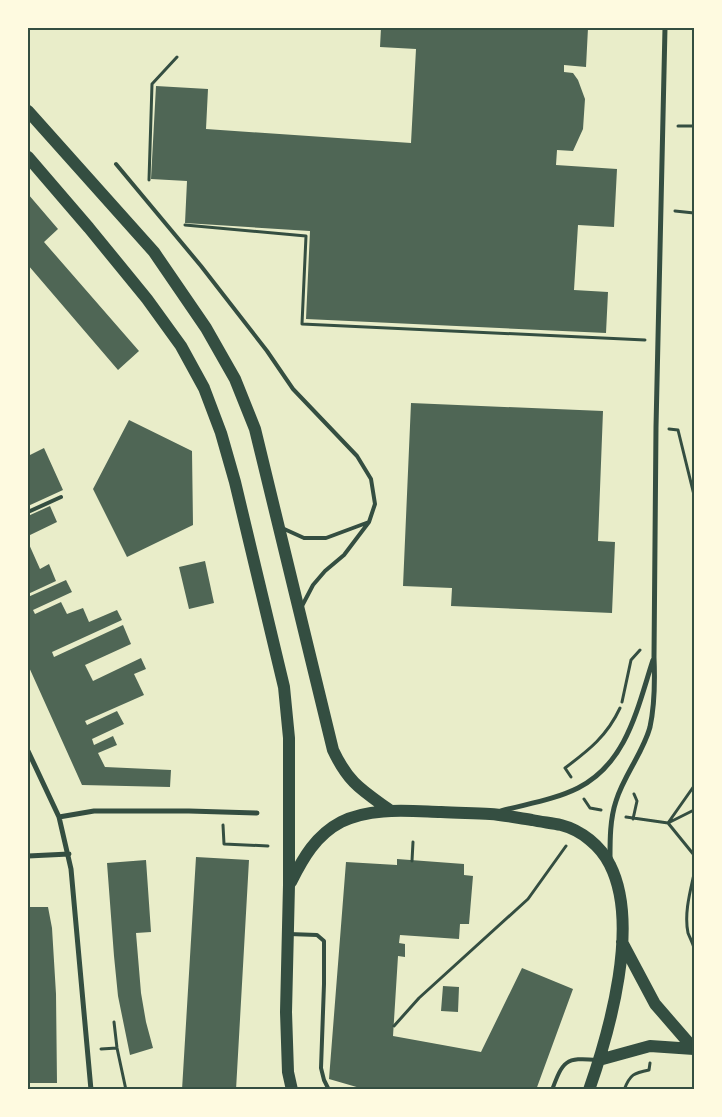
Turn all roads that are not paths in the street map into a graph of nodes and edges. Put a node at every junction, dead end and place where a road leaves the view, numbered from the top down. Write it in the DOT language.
graph roads {
  1 [pos="665,28"];
  2 [pos="28,111"];
  3 [pos="28,157"];
  4 [pos="116,164"];
  5 [pos="61,497"];
  6 [pos="28,512"];
  7 [pos="369,522"];
  8 [pos="280,527"];
  9 [pos="299,613"];
  10 [pos="654,657"];
  11 [pos="28,751"];
  12 [pos="391,810"];
  13 [pos="257,813"];
  14 [pos="491,814"];
  15 [pos="59,817"];
  16 [pos="69,854"];
  17 [pos="28,856"];
  18 [pos="610,865"];
  19 [pos="289,885"];
  20 [pos="288,934"];
  21 [pos="622,942"];
  22 [pos="694,1049"];
  23 [pos="600,1060"];
  24 [pos="288,1072"];
  25 [pos="91,1090"];
  26 [pos="281,1090"];
  27 [pos="292,1090"];
  28 [pos="329,1090"];
  29 [pos="552,1090"];
  30 [pos="589,1090"];
  1 -- 10 [label="street"];
  2 -- 8 [label="main road"];
  3 -- 19 [label="main road"];
  4 -- 7 [label="lane"];
  5 -- 6 [label="lane"];
  7 -- 8 [label="lane"];
  7 -- 9 [label="lane"];
  8 -- 9 [label="main road"];
  9 -- 12 [label="main road"];
  10 -- 14 [label="street"];
  10 -- 18 [label="street"];
  11 -- 15 [label="street"];
  12 -- 14 [label="main road"];
  12 -- 19 [label="main road"];
  13 -- 15 [label="street"];
  14 -- 18 [label="main road"];
  15 -- 16 [label="street"];
  16 -- 17 [label="street"];
  16 -- 25 [label="street"];
  18 -- 21 [label="main road"];
  19 -- 20 [label="main road"];
  20 -- 24 [label="main road"];
  20 -- 28 [label="lane"];
  21 -- 22 [label="main road"];
  21 -- 23 [label="main road"];
  22 -- 23 [label="main road"];
  23 -- 29 [label="lane"];
  23 -- 30 [label="main road"];
  24 -- 26 [label="main road"];
  24 -- 27 [label="main road"];
}
